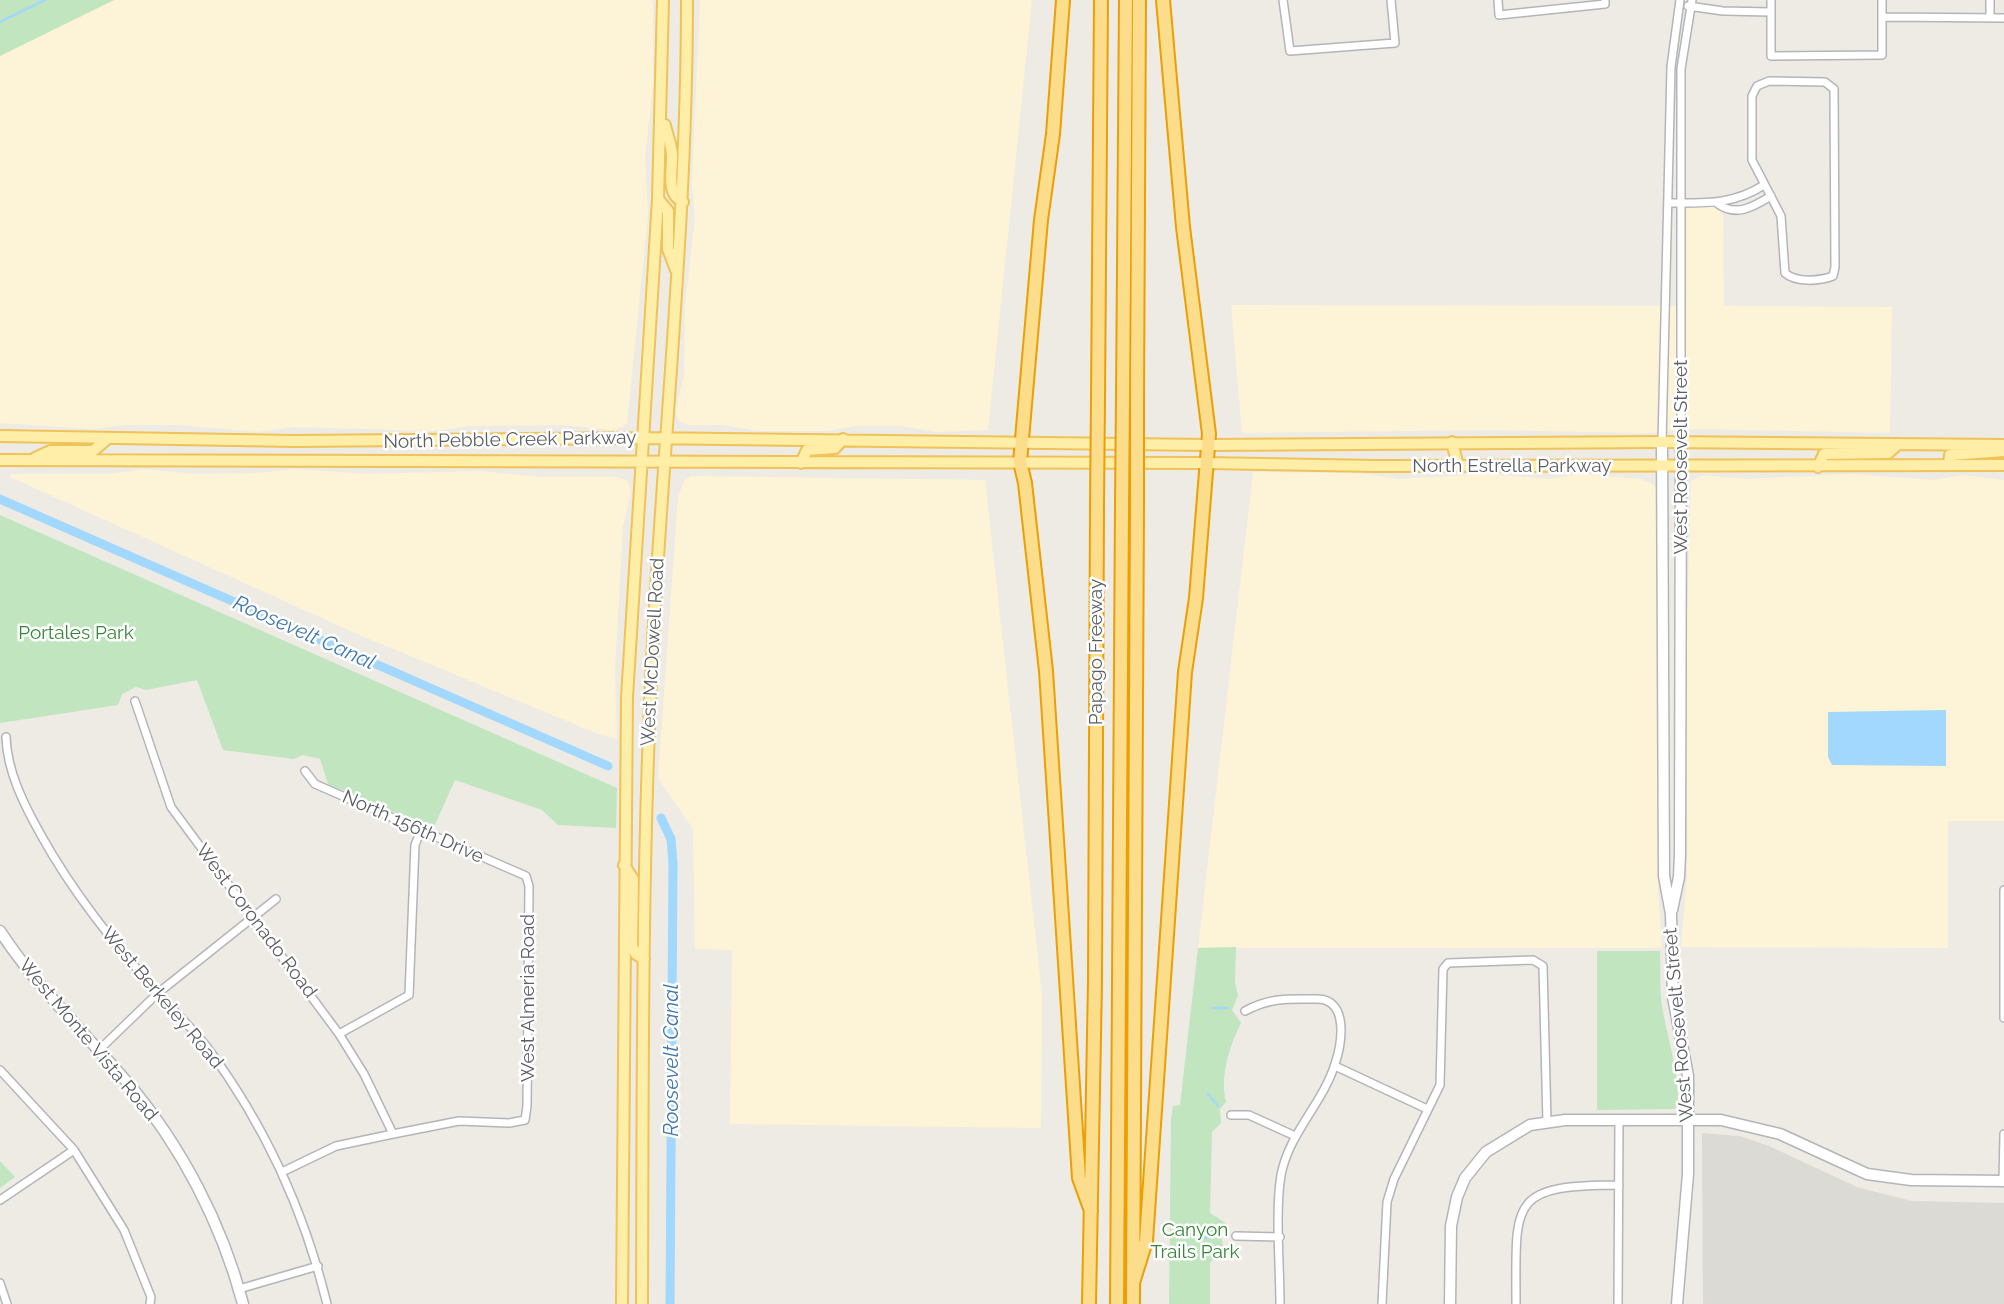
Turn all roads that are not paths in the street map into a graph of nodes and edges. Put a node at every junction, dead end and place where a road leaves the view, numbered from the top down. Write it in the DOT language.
graph roads {
  1 [pos="663,0"];
  2 [pos="687,0"];
  3 [pos="1063,0"];
  4 [pos="1101,0"];
  5 [pos="1126,0"];
  6 [pos="1139,0"];
  7 [pos="1163,0"];
  8 [pos="1283,0"];
  9 [pos="1391,0"];
  10 [pos="1497,0"];
  11 [pos="1771,0"];
  12 [pos="1882,0"];
  13 [pos="1990,0"];
  14 [pos="1605,2"];
  15 [pos="1680,2"];
  16 [pos="1691,3"];
  17 [pos="1771,12"];
  18 [pos="1882,18"];
  19 [pos="1990,18"];
  20 [pos="2004,18"];
  21 [pos="661,113"];
  22 [pos="1764,185"];
  23 [pos="1771,196"];
  24 [pos="1745,198"];
  25 [pos="658,199"];
  26 [pos="682,202"];
  27 [pos="1669,203"];
  28 [pos="1681,203"];
  29 [pos="1718,204"];
  30 [pos="1750,208"];
  31 [pos="678,276"];
  32 [pos="0,436"];
  33 [pos="643,438"];
  34 [pos="107,439"];
  35 [pos="666,439"];
  36 [pos="843,439"];
  37 [pos="1020,442"];
  38 [pos="1452,442"];
  39 [pos="1662,442"];
  40 [pos="1681,442"];
  41 [pos="1208,444"];
  42 [pos="1898,444"];
  43 [pos="2004,445"];
  44 [pos="2004,452"];
  45 [pos="0,460"];
  46 [pos="29,460"];
  47 [pos="801,463"];
  48 [pos="1020,463"];
  49 [pos="1206,463"];
  50 [pos="641,464"];
  51 [pos="665,464"];
  52 [pos="1949,465"];
  53 [pos="2004,465"];
  54 [pos="1458,466"];
  55 [pos="1662,467"];
  56 [pos="1682,467"];
  57 [pos="1818,467"];
  58 [pos="651,696"];
  59 [pos="627,697"];
  60 [pos="135,701"];
  61 [pos="6,737"];
  62 [pos="305,771"];
  63 [pos="421,830"];
  64 [pos="624,865"];
  65 [pos="526,876"];
  66 [pos="2004,890"];
  67 [pos="276,899"];
  68 [pos="1671,914"];
  69 [pos="253,917"];
  70 [pos="0,930"];
  71 [pos="644,959"];
  72 [pos="158,993"];
  73 [pos="1245,1011"];
  74 [pos="2004,1018"];
  75 [pos="339,1034"];
  76 [pos="99,1050"];
  77 [pos="1335,1066"];
  78 [pos="0,1070"];
  79 [pos="1427,1109"];
  80 [pos="1231,1115"];
  81 [pos="1688,1119"];
  82 [pos="1619,1120"];
  83 [pos="1547,1122"];
  84 [pos="393,1134"];
  85 [pos="2004,1134"];
  86 [pos="1295,1136"];
  87 [pos="74,1150"];
  88 [pos="282,1172"];
  89 [pos="2003,1181"];
  90 [pos="1619,1185"];
  91 [pos="0,1200"];
  92 [pos="1091,1211"];
  93 [pos="1236,1236"];
  94 [pos="1280,1237"];
  95 [pos="318,1266"];
  96 [pos="0,1283"];
  97 [pos="1133,1283"];
  98 [pos="239,1289"];
  99 [pos="6,1304"];
  100 [pos="150,1304"];
  101 [pos="243,1304"];
  102 [pos="327,1304"];
  103 [pos="622,1304"];
  104 [pos="642,1304"];
  105 [pos="1089,1304"];
  106 [pos="1117,1304"];
  107 [pos="1133,1304"];
  108 [pos="1280,1304"];
  109 [pos="1382,1304"];
  110 [pos="1450,1304"];
  111 [pos="1516,1304"];
  112 [pos="1618,1304"];
  113 [pos="1677,1304"];
  1 -- 21 [label="main road, West McDowell Road"];
  2 -- 26 [label="main road, West McDowell Road"];
  3 -- 37 [label="highway"];
  4 -- 92 [label="highway, Papago Freeway, bridge"];
  5 -- 106 [label="highway, bridge"];
  6 -- 97 [label="highway, Papago Freeway, bridge"];
  7 -- 41 [label="highway"];
  8 -- 9 [label="street"];
  10 -- 14 [label="street"];
  11 -- 17 [label="street"];
  12 -- 18 [label="street"];
  13 -- 19 [label="street"];
  15 -- 16 [label="street"];
  15 -- 27 [label="street, West Roosevelt Street"];
  16 -- 17 [label="street"];
  16 -- 28 [label="street, West Roosevelt Street"];
  17 -- 18 [label="street"];
  18 -- 19 [label="street"];
  19 -- 20 [label="street"];
  21 -- 25 [label="main road, West McDowell Road"];
  21 -- 26 [label="main road"];
  22 -- 23 [label="street"];
  22 -- 23 [label="street"];
  22 -- 24 [label="street"];
  23 -- 30 [label="street"];
  24 -- 29 [label="street"];
  24 -- 30 [label="street"];
  25 -- 31 [label="main road"];
  25 -- 33 [label="main road, West McDowell Road"];
  26 -- 31 [label="main road, West McDowell Road"];
  27 -- 28 [label="street"];
  27 -- 39 [label="street, West Roosevelt Street"];
  28 -- 29 [label="street"];
  28 -- 40 [label="street, West Roosevelt Street"];
  29 -- 30 [label="street"];
  31 -- 35 [label="main road, West McDowell Road"];
  32 -- 34 [label="main road, North Pebble Creek Parkway"];
  33 -- 34 [label="main road, North Pebble Creek Parkway"];
  33 -- 35 [label="main road, North Pebble Creek Parkway"];
  33 -- 50 [label="main road, West McDowell Road"];
  34 -- 46 [label="main road"];
  35 -- 36 [label="main road, North Pebble Creek Parkway"];
  35 -- 51 [label="main road, West McDowell Road"];
  36 -- 37 [label="main road, North Pebble Creek Parkway"];
  36 -- 47 [label="main road"];
  37 -- 41 [label="main road, North Estrella Parkway"];
  37 -- 48 [label="highway"];
  38 -- 39 [label="main road, North Estrella Parkway"];
  38 -- 41 [label="main road, North Estrella Parkway"];
  38 -- 54 [label="main road"];
  39 -- 40 [label="main road, North Estrella Parkway"];
  39 -- 55 [label="street, West Roosevelt Street"];
  40 -- 42 [label="main road, North Estrella Parkway"];
  40 -- 56 [label="street, West Roosevelt Street"];
  41 -- 49 [label="highway"];
  42 -- 43 [label="main road, North Estrella Parkway"];
  42 -- 57 [label="main road"];
  44 -- 52 [label="main road"];
  45 -- 46 [label="main road, North Pebble Creek Parkway"];
  46 -- 50 [label="main road, North Pebble Creek Parkway"];
  47 -- 48 [label="main road, North Pebble Creek Parkway"];
  47 -- 51 [label="main road, North Pebble Creek Parkway"];
  48 -- 49 [label="main road, North Estrella Parkway"];
  48 -- 92 [label="highway"];
  49 -- 54 [label="main road, North Estrella Parkway"];
  49 -- 97 [label="highway"];
  50 -- 51 [label="main road, North Pebble Creek Parkway"];
  50 -- 59 [label="main road, West McDowell Road"];
  51 -- 58 [label="main road, West McDowell Road"];
  52 -- 53 [label="main road, North Estrella Parkway"];
  52 -- 57 [label="main road, North Estrella Parkway"];
  54 -- 55 [label="main road, North Estrella Parkway"];
  55 -- 56 [label="main road, North Estrella Parkway"];
  55 -- 68 [label="street, West Roosevelt Street"];
  56 -- 57 [label="main road, North Estrella Parkway"];
  56 -- 68 [label="street, West Roosevelt Street"];
  58 -- 59 [label="main road"];
  58 -- 71 [label="main road, West McDowell Road"];
  59 -- 64 [label="main road, West McDowell Road"];
  60 -- 69 [label="street, West Coronado Road"];
  61 -- 72 [label="street, West Berkeley Road"];
  62 -- 63 [label="street, North 156th Drive"];
  63 -- 65 [label="street, North 156th Drive"];
  63 -- 75 [label="street"];
  64 -- 71 [label="main road"];
  64 -- 103 [label="main road, West McDowell Road"];
  65 -- 84 [label="street, West Almeria Road"];
  66 -- 74 [label="street"];
  67 -- 69 [label="street"];
  68 -- 81 [label="street, West Roosevelt Street"];
  69 -- 72 [label="street"];
  69 -- 75 [label="street, West Coronado Road"];
  70 -- 76 [label="street, West Monte Vista Road"];
  71 -- 104 [label="main road, West McDowell Road"];
  72 -- 76 [label="street"];
  72 -- 88 [label="street, West Berkeley Road"];
  73 -- 77 [label="street"];
  75 -- 84 [label="street, West Coronado Road"];
  76 -- 98 [label="street, West Monte Vista Road"];
  77 -- 79 [label="street"];
  77 -- 86 [label="street"];
  78 -- 87 [label="street"];
  79 -- 83 [label="street"];
  79 -- 109 [label="street"];
  80 -- 86 [label="street"];
  81 -- 82 [label="street"];
  81 -- 89 [label="street"];
  81 -- 113 [label="street, West Roosevelt Street"];
  82 -- 83 [label="street"];
  82 -- 90 [label="street"];
  83 -- 110 [label="street"];
  84 -- 88 [label="street"];
  85 -- 89 [label="street"];
  86 -- 94 [label="street"];
  87 -- 91 [label="street"];
  87 -- 100 [label="street"];
  88 -- 95 [label="street, West Berkeley Road"];
  90 -- 111 [label="street"];
  90 -- 112 [label="street"];
  92 -- 105 [label="highway, Papago Freeway"];
  93 -- 94 [label="street"];
  94 -- 108 [label="street"];
  95 -- 98 [label="street"];
  95 -- 102 [label="street, West Berkeley Road"];
  96 -- 99 [label="street"];
  97 -- 107 [label="highway, Papago Freeway"];
  98 -- 101 [label="street, West Monte Vista Road"];
}
